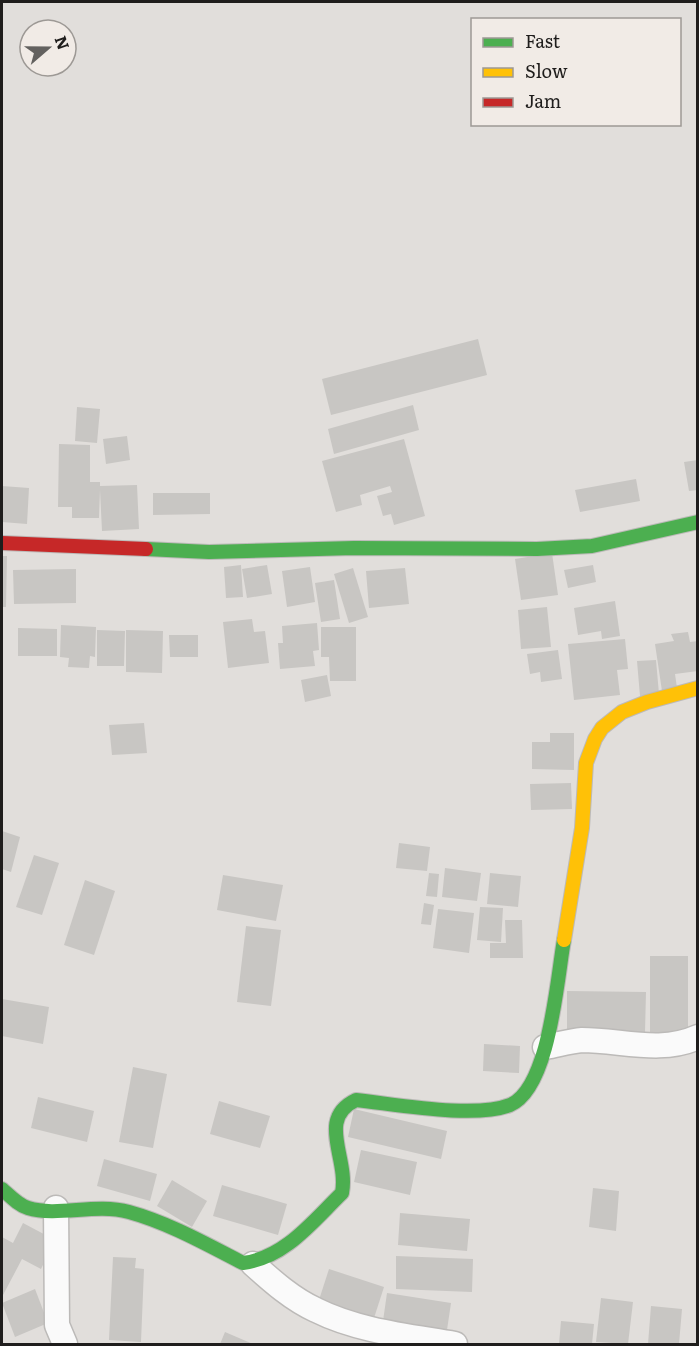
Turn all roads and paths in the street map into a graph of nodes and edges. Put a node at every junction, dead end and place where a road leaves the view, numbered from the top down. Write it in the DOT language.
graph roads {
  1 [pos="698,522"];
  2 [pos="2,543"];
  3 [pos="698,688"];
  4 [pos="698,1036"];
  5 [pos="545,1047"];
  6 [pos="3,1194"];
  7 [pos="56,1208"];
  8 [pos="253,1264"];
  9 [pos="65,1344"];
  10 [pos="455,1344"];
  1 -- 2 [label="street"];
  3 -- 5 [label="street"];
  4 -- 5 [label="street"];
  5 -- 8 [label="street"];
  6 -- 7 [label="street"];
  7 -- 8 [label="street"];
  7 -- 9 [label="street"];
  8 -- 10 [label="street"];
}
